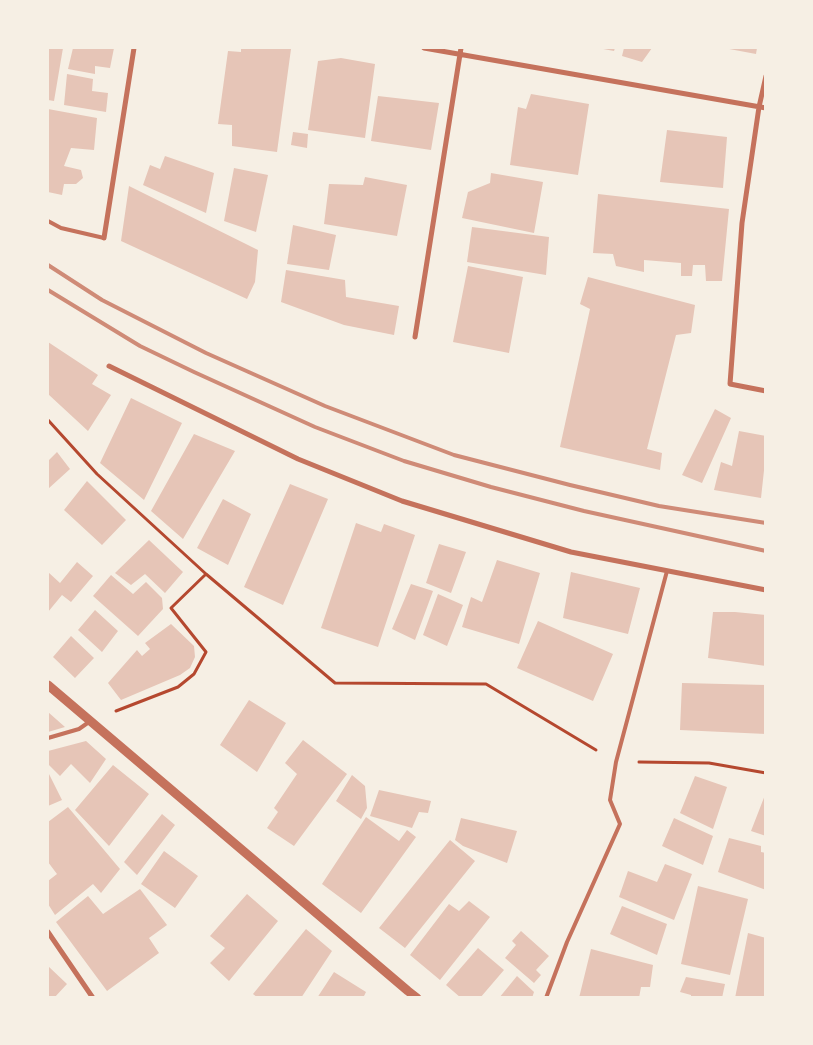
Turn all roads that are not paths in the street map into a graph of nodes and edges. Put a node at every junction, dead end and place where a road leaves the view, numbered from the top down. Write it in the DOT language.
graph roads {
  1 [pos="134,48"];
  2 [pos="424,48"];
  3 [pos="461,48"];
  4 [pos="460,54"];
  5 [pos="766,76"];
  6 [pos="759,106"];
  7 [pos="766,108"];
  8 [pos="48,221"];
  9 [pos="104,238"];
  10 [pos="415,337"];
  11 [pos="109,366"];
  12 [pos="766,391"];
  13 [pos="667,571"];
  14 [pos="766,590"];
  15 [pos="48,684"];
  16 [pos="90,721"];
  17 [pos="48,738"];
  18 [pos="48,932"];
  19 [pos="93,998"];
  20 [pos="417,998"];
  21 [pos="546,998"];
  1 -- 9 [label="street"];
  2 -- 4 [label="street"];
  3 -- 4 [label="street"];
  4 -- 6 [label="street"];
  4 -- 10 [label="street"];
  5 -- 6 [label="street"];
  6 -- 7 [label="street"];
  6 -- 12 [label="street"];
  8 -- 9 [label="lane"];
  11 -- 13 [label="street"];
  13 -- 14 [label="street"];
  13 -- 21 [label="lane"];
  15 -- 16 [label="street"];
  16 -- 17 [label="lane"];
  16 -- 20 [label="street"];
  18 -- 19 [label="street"];
}
